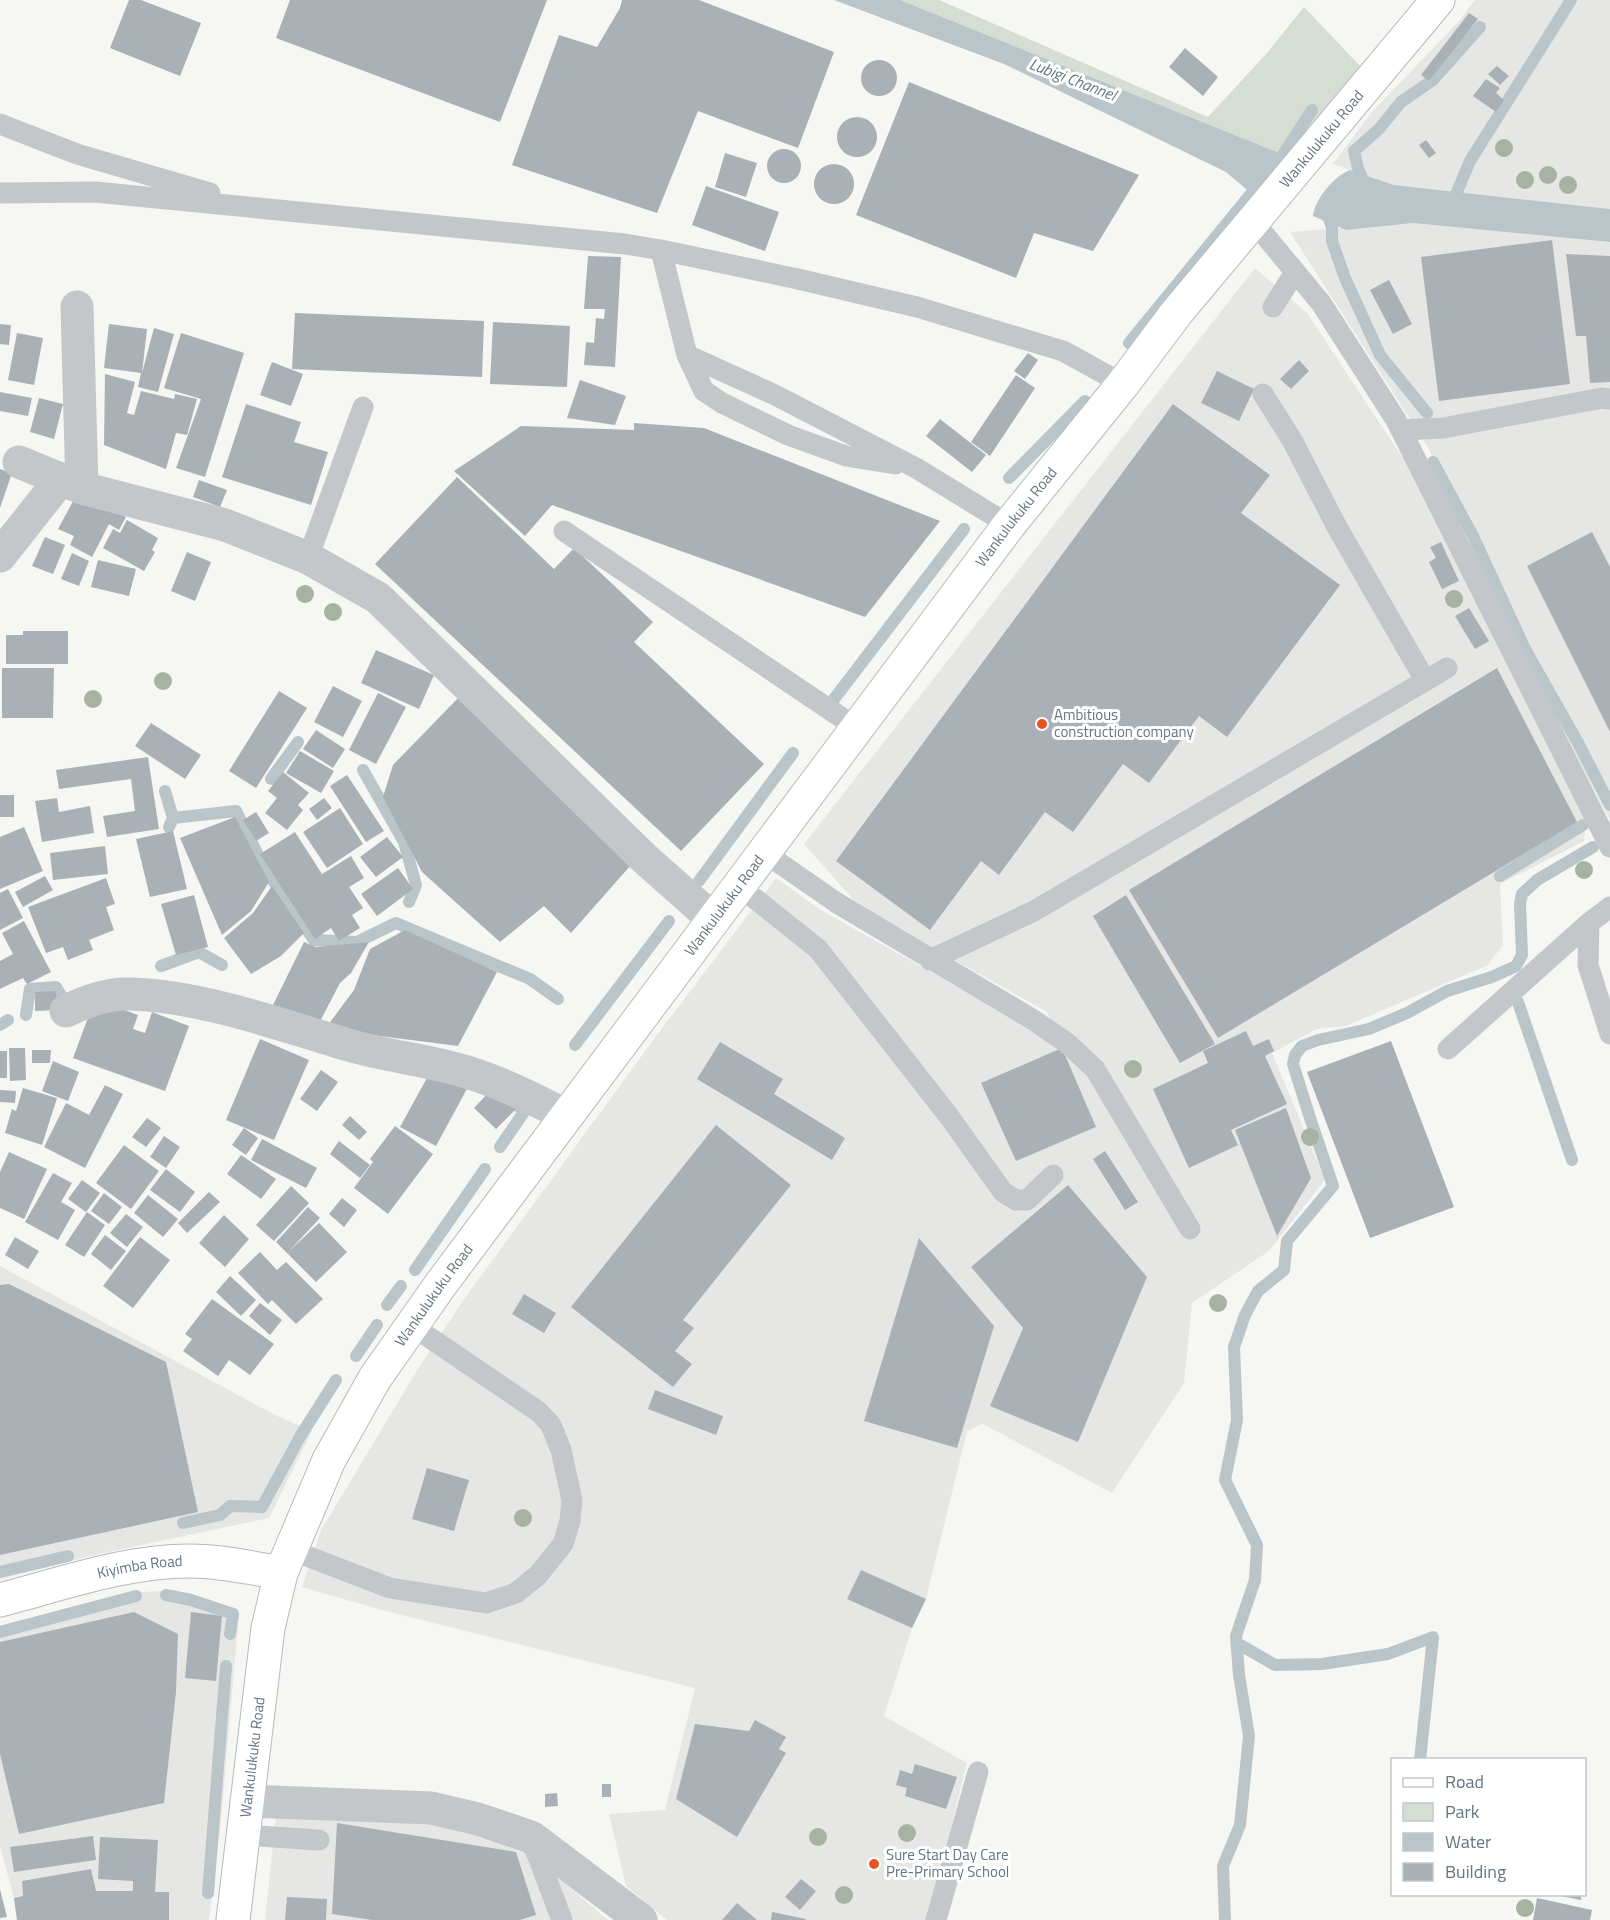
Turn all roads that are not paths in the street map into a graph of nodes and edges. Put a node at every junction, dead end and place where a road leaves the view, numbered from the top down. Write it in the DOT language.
graph roads {
  1 [pos="1438,0"];
  2 [pos="0,124"];
  3 [pos="0,193"];
  4 [pos="269,208"];
  5 [pos="1253,221"];
  6 [pos="661,250"];
  7 [pos="1295,272"];
  8 [pos="77,307"];
  9 [pos="1273,307"];
  10 [pos="687,355"];
  11 [pos="1123,384"];
  12 [pos="1263,394"];
  13 [pos="1610,399"];
  14 [pos="363,407"];
  15 [pos="1401,430"];
  16 [pos="19,462"];
  17 [pos="916,468"];
  18 [pos="71,484"];
  19 [pos="1009,525"];
  20 [pos="564,531"];
  21 [pos="0,556"];
  22 [pos="308,558"];
  23 [pos="1447,668"];
  24 [pos="1425,680"];
  25 [pos="857,728"];
  26 [pos="1610,847"];
  27 [pos="765,853"];
  28 [pos="739,886"];
  29 [pos="1610,907"];
  30 [pos="714,920"];
  31 [pos="1589,923"];
  32 [pos="930,960"];
  33 [pos="66,1011"];
  34 [pos="1610,1034"];
  35 [pos="1448,1049"];
  36 [pos="567,1116"];
  37 [pos="1053,1175"];
  38 [pos="1191,1229"];
  39 [pos="411,1325"];
  40 [pos="286,1562"];
  41 [pos="0,1600"];
  42 [pos="978,1772"];
  43 [pos="246,1801"];
  44 [pos="242,1835"];
  45 [pos="531,1837"];
  46 [pos="319,1840"];
  47 [pos="232,1920"];
  48 [pos="562,1920"];
  49 [pos="641,1920"];
  50 [pos="936,1920"];
  1 -- 5 [label="main road, Wankulukuku Road"];
  2 -- 4 [label="lane"];
  3 -- 4 [label="lane"];
  4 -- 6 [label="lane"];
  5 -- 7 [label="lane"];
  5 -- 11 [label="main road, Wankulukuku Road"];
  6 -- 10 [label="lane"];
  6 -- 11 [label="lane"];
  7 -- 9 [label="lane"];
  7 -- 15 [label="lane"];
  8 -- 18 [label="street"];
  10 -- 17 [label="lane"];
  10 -- 17 [label="lane"];
  11 -- 19 [label="main road, Wankulukuku Road"];
  12 -- 24 [label="lane"];
  13 -- 15 [label="lane"];
  14 -- 22 [label="lane"];
  15 -- 26 [label="lane"];
  16 -- 18 [label="street"];
  17 -- 19 [label="lane"];
  18 -- 21 [label="street"];
  18 -- 22 [label="street"];
  19 -- 25 [label="main road, Wankulukuku Road"];
  20 -- 25 [label="lane"];
  22 -- 30 [label="street"];
  23 -- 24 [label="lane"];
  24 -- 32 [label="lane"];
  25 -- 27 [label="main road, Wankulukuku Road"];
  27 -- 28 [label="main road, Wankulukuku Road"];
  27 -- 32 [label="lane"];
  28 -- 30 [label="main road, Wankulukuku Road"];
  28 -- 37 [label="lane"];
  29 -- 31 [label="lane"];
  30 -- 36 [label="main road, Wankulukuku Road"];
  31 -- 34 [label="lane"];
  31 -- 35 [label="lane"];
  32 -- 38 [label="lane"];
  33 -- 36 [label="street"];
  36 -- 39 [label="main road, Wankulukuku Road"];
  39 -- 40 [label="main road, Wankulukuku Road"];
  39 -- 40 [label="lane"];
  40 -- 41 [label="main road, Kiyimba Road"];
  40 -- 43 [label="main road, Wankulukuku Road"];
  42 -- 50 [label="lane"];
  43 -- 44 [label="main road, Wankulukuku Road"];
  43 -- 45 [label="street"];
  44 -- 46 [label="lane"];
  44 -- 47 [label="main road, Wankulukuku Road"];
  45 -- 48 [label="lane"];
  45 -- 49 [label="street"];
}
